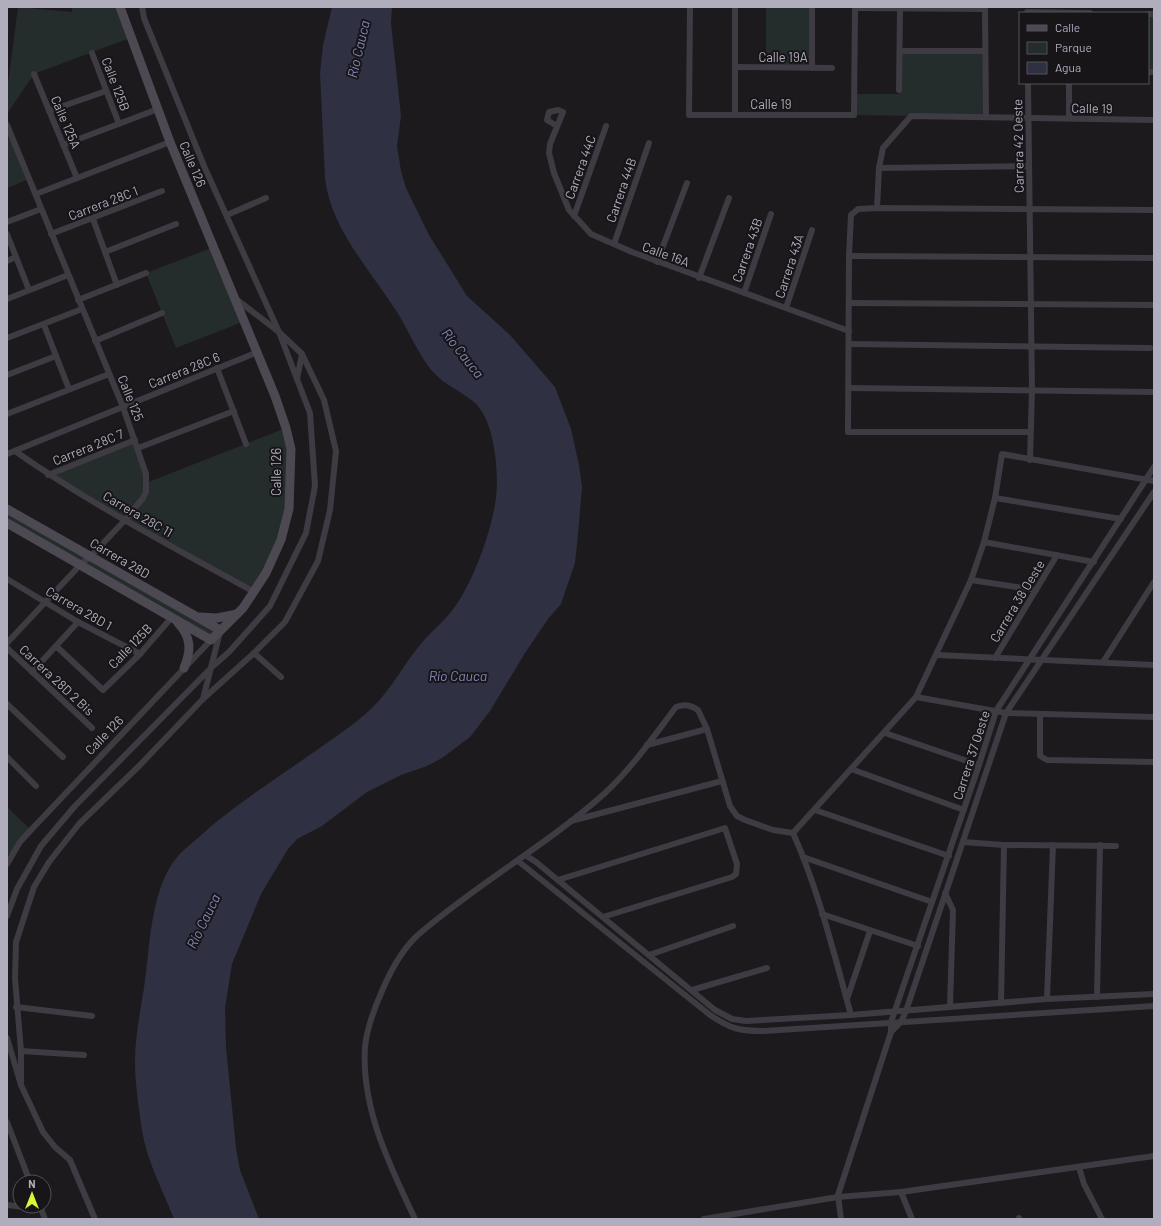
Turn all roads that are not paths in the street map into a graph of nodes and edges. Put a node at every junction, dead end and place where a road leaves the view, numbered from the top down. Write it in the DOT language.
graph roads {
  1 [pos="120,7"];
  2 [pos="142,7"];
  3 [pos="690,7"];
  4 [pos="735,7"];
  5 [pos="812,7"];
  6 [pos="855,8"];
  7 [pos="985,8"];
  8 [pos="900,9"];
  9 [pos="1027,11"];
  10 [pos="1048,12"];
  11 [pos="900,51"];
  12 [pos="985,52"];
  13 [pos="92,53"];
  14 [pos="735,67"];
  15 [pos="812,68"];
  16 [pos="832,68"];
  17 [pos="34,74"];
  18 [pos="1028,84"];
  19 [pos="1069,84"];
  20 [pos="899,90"];
  21 [pos="106,91"];
  22 [pos="158,108"];
  23 [pos="49,111"];
  24 [pos="735,115"];
  25 [pos="986,118"];
  26 [pos="1029,118"];
  27 [pos="1069,118"];
  28 [pos="1154,120"];
  29 [pos="119,124"];
  30 [pos="7,125"];
  31 [pos="557,126"];
  32 [pos="606,126"];
  33 [pos="170,142"];
  34 [pos="649,143"];
  35 [pos="63,145"];
  36 [pos="1029,166"];
  37 [pos="879,168"];
  38 [pos="77,178"];
  39 [pos="687,182"];
  40 [pos="162,191"];
  41 [pos="36,194"];
  42 [pos="266,198"];
  43 [pos="729,198"];
  44 [pos="878,208"];
  45 [pos="1030,208"];
  46 [pos="41,209"];
  47 [pos="1154,210"];
  48 [pos="771,214"];
  49 [pos="227,216"];
  50 [pos="574,216"];
  51 [pos="93,219"];
  52 [pos="7,222"];
  53 [pos="176,224"];
  54 [pos="812,230"];
  55 [pos="7,234"];
  56 [pos="51,234"];
  57 [pos="614,244"];
  58 [pos="105,252"];
  59 [pos="849,256"];
  60 [pos="1031,256"];
  61 [pos="16,258"];
  62 [pos="1154,258"];
  63 [pos="7,261"];
  64 [pos="657,262"];
  65 [pos="146,274"];
  66 [pos="68,275"];
  67 [pos="699,278"];
  68 [pos="117,285"];
  69 [pos="29,290"];
  70 [pos="744,293"];
  71 [pos="7,299"];
  72 [pos="236,299"];
  73 [pos="78,300"];
  74 [pos="849,303"];
  75 [pos="1031,303"];
  76 [pos="1154,305"];
  77 [pos="786,308"];
  78 [pos="82,309"];
  79 [pos="162,313"];
  80 [pos="44,325"];
  81 [pos="849,331"];
  82 [pos="279,332"];
  83 [pos="7,338"];
  84 [pos="95,341"];
  85 [pos="849,344"];
  86 [pos="1031,346"];
  87 [pos="1150,348"];
  88 [pos="258,352"];
  89 [pos="302,354"];
  90 [pos="56,356"];
  91 [pos="218,368"];
  92 [pos="109,374"];
  93 [pos="7,375"];
  94 [pos="297,379"];
  95 [pos="849,388"];
  96 [pos="69,389"];
  97 [pos="1032,390"];
  98 [pos="1154,392"];
  99 [pos="123,407"];
  100 [pos="234,411"];
  101 [pos="7,414"];
  102 [pos="1030,432"];
  103 [pos="135,440"];
  104 [pos="246,444"];
  105 [pos="138,448"];
  106 [pos="14,451"];
  107 [pos="7,454"];
  108 [pos="1030,460"];
  109 [pos="1154,467"];
  110 [pos="48,475"];
  111 [pos="1145,480"];
  112 [pos="1154,481"];
  113 [pos="1154,492"];
  114 [pos="995,498"];
  115 [pos="7,509"];
  116 [pos="1121,519"];
  117 [pos="125,520"];
  118 [pos="7,523"];
  119 [pos="984,542"];
  120 [pos="1057,555"];
  121 [pos="91,556"];
  122 [pos="1094,562"];
  123 [pos="81,564"];
  124 [pos="7,579"];
  125 [pos="971,580"];
  126 [pos="1154,582"];
  127 [pos="1036,590"];
  128 [pos="254,592"];
  129 [pos="46,602"];
  130 [pos="238,613"];
  131 [pos="197,616"];
  132 [pos="172,617"];
  133 [pos="78,622"];
  134 [pos="220,630"];
  135 [pos="211,640"];
  136 [pos="7,643"];
  137 [pos="56,646"];
  138 [pos="7,648"];
  139 [pos="140,654"];
  140 [pos="254,654"];
  141 [pos="937,655"];
  142 [pos="995,658"];
  143 [pos="1043,658"];
  144 [pos="1030,660"];
  145 [pos="1103,662"];
  146 [pos="1154,665"];
  147 [pos="212,667"];
  148 [pos="184,668"];
  149 [pos="32,672"];
  150 [pos="282,677"];
  151 [pos="916,697"];
  152 [pos="203,699"];
  153 [pos="7,704"];
  154 [pos="996,711"];
  155 [pos="1006,713"];
  156 [pos="1040,714"];
  157 [pos="1154,717"];
  158 [pos="92,728"];
  159 [pos="706,729"];
  160 [pos="885,733"];
  161 [pos="647,745"];
  162 [pos="7,757"];
  163 [pos="63,757"];
  164 [pos="1154,762"];
  165 [pos="979,765"];
  166 [pos="852,770"];
  167 [pos="722,781"];
  168 [pos="36,786"];
  169 [pos="814,810"];
  170 [pos="964,810"];
  171 [pos="569,822"];
  172 [pos="793,833"];
  173 [pos="963,842"];
  174 [pos="1004,845"];
  175 [pos="1053,845"];
  176 [pos="1100,845"];
  177 [pos="1116,846"];
  178 [pos="14,852"];
  179 [pos="525,855"];
  180 [pos="7,856"];
  181 [pos="949,856"];
  182 [pos="803,857"];
  183 [pos="518,861"];
  184 [pos="7,864"];
  185 [pos="558,880"];
  186 [pos="945,893"];
  187 [pos="932,902"];
  188 [pos="822,914"];
  189 [pos="7,916"];
  190 [pos="603,917"];
  191 [pos="733,926"];
  192 [pos="870,930"];
  193 [pos="918,946"];
  194 [pos="649,955"];
  195 [pos="767,968"];
  196 [pos="1154,988"];
  197 [pos="692,990"];
  198 [pos="1144,994"];
  199 [pos="1154,994"];
  200 [pos="1097,996"];
  201 [pos="1047,999"];
  202 [pos="846,1000"];
  203 [pos="1001,1003"];
  204 [pos="950,1006"];
  205 [pos="1153,1006"];
  206 [pos="16,1007"];
  207 [pos="906,1011"];
  208 [pos="895,1012"];
  209 [pos="851,1015"];
  210 [pos="92,1016"];
  211 [pos="891,1022"];
  212 [pos="901,1022"];
  213 [pos="891,1032"];
  214 [pos="7,1038"];
  215 [pos="21,1051"];
  216 [pos="84,1054"];
  217 [pos="21,1085"];
  218 [pos="7,1122"];
  219 [pos="1154,1156"];
  220 [pos="1079,1167"];
  221 [pos="27,1174"];
  222 [pos="901,1192"];
  223 [pos="838,1197"];
  224 [pos="740,1217"];
  225 [pos="95,1219"];
  226 [pos="415,1219"];
  227 [pos="704,1219"];
  228 [pos="842,1219"];
  229 [pos="912,1219"];
  230 [pos="1102,1219"];
  1 -- 22 [label="street, Calle 126"];
  2 -- 49 [label="street"];
  3 -- 24 [label="street, Calle 19"];
  4 -- 14 [label="street"];
  5 -- 15 [label="street"];
  6 -- 8 [label="street"];
  6 -- 24 [label="street, Calle 19"];
  7 -- 8 [label="street"];
  7 -- 12 [label="street"];
  8 -- 11 [label="street"];
  9 -- 10 [label="street"];
  11 -- 12 [label="street"];
  11 -- 20 [label="street"];
  12 -- 25 [label="street"];
  13 -- 21 [label="street, Calle 125B"];
  14 -- 15 [label="street, Calle 19A"];
  14 -- 24 [label="street"];
  15 -- 16 [label="street, Calle 19A"];
  17 -- 23 [label="street, Calle 125A"];
  18 -- 26 [label="street, Carrera 42 Oeste"];
  19 -- 27 [label="street"];
  21 -- 23 [label="street"];
  21 -- 29 [label="street, Calle 125B"];
  22 -- 29 [label="street"];
  22 -- 33 [label="street, Calle 126"];
  23 -- 35 [label="street, Calle 125A"];
  25 -- 26 [label="street, Calle 19"];
  25 -- 37 [label="street, Calle 19"];
  26 -- 27 [label="street, Calle 19"];
  26 -- 36 [label="street, Carrera 42 Oeste"];
  27 -- 28 [label="street, Calle 19"];
  29 -- 35 [label="street"];
  30 -- 41 [label="street, Calle 125"];
  31 -- 50 [label="street, Calle 16A"];
  32 -- 50 [label="street, Carrera 44C"];
  33 -- 38 [label="street"];
  33 -- 72 [label="street, Calle 126"];
  34 -- 57 [label="street, Carrera 44B"];
  35 -- 38 [label="street, Calle 125A"];
  36 -- 37 [label="street"];
  36 -- 45 [label="street, Carrera 42 Oeste"];
  37 -- 44 [label="street"];
  38 -- 41 [label="street"];
  39 -- 64 [label="street"];
  40 -- 51 [label="street, Carrera 28C 1"];
  41 -- 46 [label="street, Calle 125"];
  42 -- 49 [label="street"];
  43 -- 67 [label="street"];
  44 -- 45 [label="street"];
  44 -- 59 [label="street"];
  45 -- 47 [label="street"];
  45 -- 60 [label="street, Carrera 42 Oeste"];
  46 -- 52 [label="street"];
  46 -- 56 [label="street, Calle 125"];
  48 -- 70 [label="street, Carrera 43B"];
  49 -- 82 [label="street"];
  50 -- 57 [label="street, Calle 16A"];
  51 -- 56 [label="street, Carrera 28C 1"];
  51 -- 58 [label="street"];
  53 -- 58 [label="street"];
  54 -- 77 [label="street, Carrera 43A"];
  55 -- 61 [label="street"];
  56 -- 66 [label="street, Calle 125"];
  57 -- 64 [label="street, Calle 16A"];
  58 -- 68 [label="street"];
  59 -- 60 [label="street"];
  59 -- 74 [label="street"];
  60 -- 62 [label="street"];
  60 -- 75 [label="street, Carrera 42 Oeste"];
  61 -- 63 [label="street"];
  61 -- 69 [label="street"];
  64 -- 67 [label="street, Calle 16A"];
  65 -- 68 [label="street"];
  66 -- 69 [label="street"];
  66 -- 73 [label="street, Calle 125"];
  67 -- 70 [label="street, Calle 16A"];
  68 -- 73 [label="street"];
  69 -- 71 [label="street"];
  70 -- 77 [label="street, Calle 16A"];
  72 -- 82 [label="street"];
  72 -- 88 [label="street, Calle 126"];
  73 -- 78 [label="street, Calle 125"];
  74 -- 75 [label="street"];
  74 -- 81 [label="street"];
  75 -- 76 [label="street"];
  75 -- 86 [label="street, Carrera 42 Oeste"];
  77 -- 81 [label="street, Calle 16A"];
  78 -- 80 [label="street"];
  78 -- 84 [label="street, Calle 125"];
  79 -- 84 [label="street"];
  80 -- 83 [label="street"];
  80 -- 90 [label="street"];
  81 -- 85 [label="street"];
  82 -- 89 [label="street"];
  82 -- 94 [label="street"];
  84 -- 92 [label="street, Calle 125"];
  85 -- 86 [label="street"];
  85 -- 95 [label="street"];
  86 -- 87 [label="street"];
  86 -- 97 [label="street, Carrera 42 Oeste"];
  88 -- 91 [label="street, Carrera 28C 6"];
  88 -- 128 [label="street, Calle 126"];
  89 -- 94 [label="street"];
  89 -- 140 [label="street"];
  90 -- 93 [label="street"];
  90 -- 96 [label="street"];
  91 -- 99 [label="street, Carrera 28C 6"];
  91 -- 100 [label="street"];
  92 -- 96 [label="street"];
  92 -- 99 [label="street, Calle 125"];
  94 -- 147 [label="street"];
  95 -- 97 [label="street"];
  95 -- 102 [label="street"];
  96 -- 101 [label="street"];
  97 -- 98 [label="street"];
  97 -- 102 [label="street, Carrera 42 Oeste"];
  99 -- 103 [label="street, Calle 125"];
  99 -- 106 [label="street, Carrera 28C 6"];
  100 -- 104 [label="street"];
  100 -- 105 [label="street, Carrera 28C 7"];
  102 -- 108 [label="street, Carrera 42 Oeste"];
  103 -- 105 [label="street, Calle 125"];
  103 -- 110 [label="street, Carrera 28C 7"];
  105 -- 117 [label="street, Calle 125"];
  106 -- 107 [label="street, Carrera 28C 6"];
  106 -- 110 [label="street, Carrera 28C 11"];
  108 -- 111 [label="street"];
  108 -- 114 [label="street"];
  109 -- 111 [label="street, Carrera 37 Oeste"];
  110 -- 117 [label="street, Carrera 28C 11"];
  111 -- 112 [label="street"];
  111 -- 116 [label="street, Carrera 37 Oeste"];
  113 -- 143 [label="street, Carrera 37 Oeste"];
  114 -- 116 [label="street"];
  114 -- 119 [label="street"];
  115 -- 121 [label="street, Carrera 28D"];
  116 -- 122 [label="street, Carrera 37 Oeste"];
  117 -- 121 [label="street, Calle 125"];
  117 -- 128 [label="street, Carrera 28C 11"];
  118 -- 123 [label="street, Carrera 28D"];
  119 -- 120 [label="street"];
  119 -- 125 [label="street"];
  120 -- 122 [label="street"];
  120 -- 127 [label="street, Carrera 38 Oeste"];
  121 -- 123 [label="street, Calle 125"];
  121 -- 131 [label="street, Carrera 28D"];
  122 -- 144 [label="street, Carrera 37 Oeste"];
  123 -- 129 [label="street, Calle 125"];
  123 -- 132 [label="street, Carrera 28D"];
  124 -- 129 [label="street, Carrera 28D 1"];
  125 -- 127 [label="street"];
  125 -- 141 [label="street"];
  126 -- 145 [label="street"];
  127 -- 142 [label="street, Carrera 38 Oeste"];
  128 -- 130 [label="street, Calle 126"];
  129 -- 133 [label="street, Carrera 28D 1"];
  129 -- 136 [label="street, Calle 125"];
  130 -- 131 [label="street"];
  130 -- 134 [label="street, Calle 126"];
  131 -- 134 [label="street, Carrera 28D"];
  132 -- 135 [label="street, Carrera 28D"];
  132 -- 139 [label="street, Calle 125B"];
  132 -- 148 [label="street"];
  133 -- 137 [label="street"];
  133 -- 139 [label="street, Carrera 28D 1"];
  134 -- 135 [label="street, Calle 126"];
  134 -- 147 [label="street"];
  135 -- 148 [label="street, Calle 126"];
  137 -- 139 [label="street, Calle 125B"];
  137 -- 149 [label="street"];
  138 -- 149 [label="street, Carrera 28D 2 Bis"];
  140 -- 150 [label="street"];
  140 -- 152 [label="street"];
  141 -- 142 [label="street"];
  141 -- 151 [label="street"];
  142 -- 144 [label="street"];
  143 -- 144 [label="street"];
  143 -- 145 [label="street"];
  143 -- 155 [label="street, Carrera 37 Oeste"];
  144 -- 154 [label="street, Carrera 37 Oeste"];
  145 -- 146 [label="street"];
  147 -- 152 [label="street"];
  147 -- 189 [label="street"];
  148 -- 178 [label="street, Calle 126"];
  149 -- 158 [label="street, Carrera 28D 2 Bis"];
  151 -- 154 [label="street"];
  151 -- 160 [label="street"];
  152 -- 206 [label="street"];
  153 -- 163 [label="street"];
  154 -- 155 [label="street"];
  154 -- 165 [label="street, Carrera 37 Oeste"];
  155 -- 156 [label="street"];
  155 -- 173 [label="street, Carrera 37 Oeste"];
  156 -- 157 [label="street"];
  156 -- 164 [label="street"];
  159 -- 161 [label="street"];
  159 -- 161 [label="street"];
  159 -- 167 [label="street"];
  160 -- 165 [label="street"];
  160 -- 166 [label="street"];
  161 -- 171 [label="street"];
  162 -- 168 [label="street"];
  165 -- 170 [label="street, Carrera 37 Oeste"];
  166 -- 169 [label="street"];
  166 -- 170 [label="street"];
  167 -- 171 [label="street"];
  167 -- 172 [label="street"];
  169 -- 172 [label="street"];
  169 -- 181 [label="street"];
  170 -- 181 [label="street, Carrera 37 Oeste"];
  171 -- 179 [label="street"];
  172 -- 182 [label="street"];
  173 -- 174 [label="street"];
  173 -- 186 [label="street, Carrera 37 Oeste"];
  174 -- 175 [label="street"];
  174 -- 203 [label="street"];
  175 -- 176 [label="street"];
  175 -- 201 [label="street"];
  176 -- 177 [label="street"];
  176 -- 200 [label="street"];
  178 -- 180 [label="street"];
  178 -- 184 [label="street, Calle 126"];
  179 -- 183 [label="street"];
  179 -- 185 [label="street"];
  181 -- 187 [label="street, Carrera 37 Oeste"];
  182 -- 187 [label="street"];
  182 -- 188 [label="street"];
  183 -- 211 [label="street"];
  183 -- 226 [label="street"];
  185 -- 190 [label="street"];
  185 -- 190 [label="street"];
  186 -- 204 [label="street"];
  186 -- 207 [label="street, Carrera 37 Oeste"];
  187 -- 193 [label="street, Carrera 37 Oeste"];
  188 -- 192 [label="street"];
  188 -- 202 [label="street"];
  190 -- 194 [label="street"];
  191 -- 194 [label="street"];
  192 -- 193 [label="street"];
  192 -- 202 [label="street"];
  193 -- 208 [label="street, Carrera 37 Oeste"];
  194 -- 197 [label="street"];
  195 -- 197 [label="street"];
  196 -- 198 [label="street"];
  197 -- 209 [label="street"];
  198 -- 199 [label="street"];
  198 -- 200 [label="street"];
  200 -- 201 [label="street"];
  201 -- 203 [label="street"];
  202 -- 209 [label="street"];
  203 -- 204 [label="street"];
  204 -- 207 [label="street"];
  205 -- 212 [label="street"];
  206 -- 210 [label="street"];
  206 -- 215 [label="street"];
  207 -- 208 [label="street"];
  207 -- 212 [label="street, Carrera 37 Oeste"];
  208 -- 209 [label="street"];
  208 -- 211 [label="street, Carrera 37 Oeste"];
  211 -- 212 [label="street"];
  211 -- 213 [label="street"];
  212 -- 213 [label="street"];
  213 -- 223 [label="street"];
  214 -- 217 [label="street"];
  215 -- 216 [label="street"];
  215 -- 217 [label="street"];
  217 -- 225 [label="street"];
  218 -- 221 [label="street"];
  219 -- 220 [label="street"];
  220 -- 222 [label="street"];
  220 -- 230 [label="street"];
  222 -- 223 [label="street"];
  222 -- 229 [label="street"];
  223 -- 224 [label="street"];
  223 -- 228 [label="street"];
  224 -- 227 [label="street"];
}
